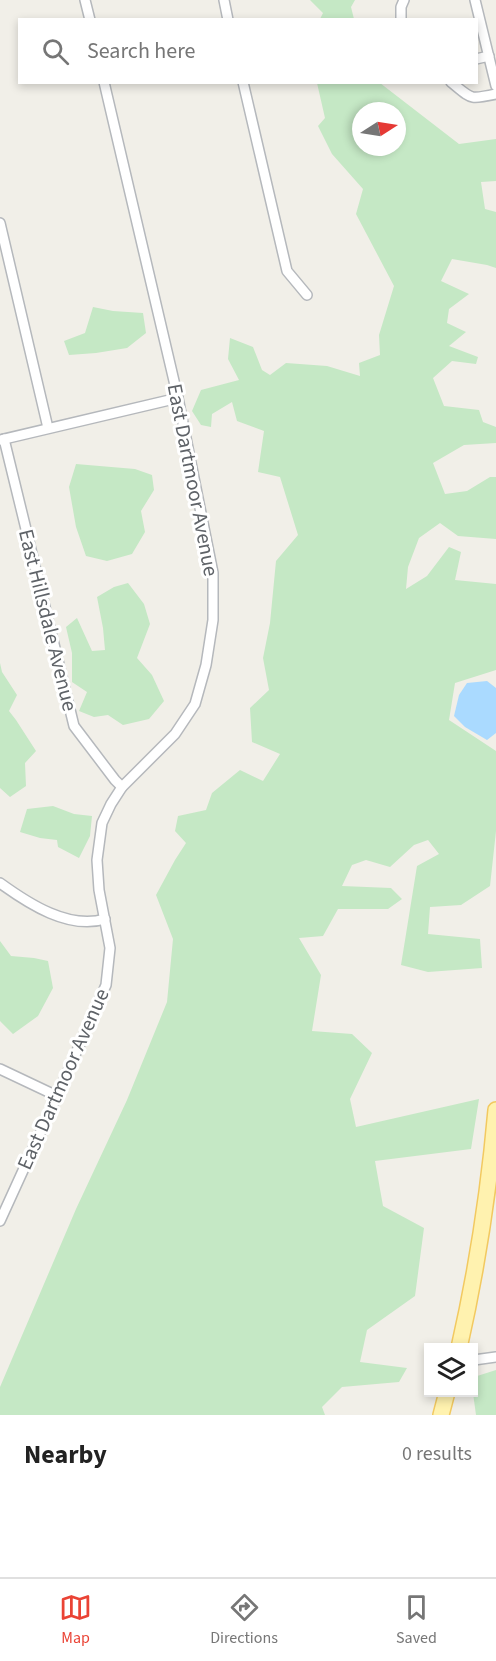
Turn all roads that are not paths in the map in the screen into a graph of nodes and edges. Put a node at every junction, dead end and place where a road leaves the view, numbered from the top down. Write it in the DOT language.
graph roads {
  1 [pos="85,0"];
  2 [pos="224,0"];
  3 [pos="404,0"];
  4 [pos="475,0"];
  5 [pos="90,18"];
  6 [pos="228,18"];
  7 [pos="401,18"];
  8 [pos="489,56"];
  9 [pos="478,59"];
  10 [pos="104,84"];
  11 [pos="243,84"];
  12 [pos="454,84"];
  13 [pos="496,86"];
  14 [pos="496,94"];
  15 [pos="0,223"];
  16 [pos="307,295"];
  17 [pos="178,398"];
  18 [pos="48,428"];
  19 [pos="2,439"];
  20 [pos="122,787"];
  21 [pos="0,883"];
  22 [pos="105,919"];
  23 [pos="0,1069"];
  24 [pos="57,1096"];
  25 [pos="496,1110"];
  26 [pos="492,1187"];
  27 [pos="0,1221"];
  28 [pos="460,1343"];
  29 [pos="496,1357"];
  30 [pos="478,1359"];
  31 [pos="446,1397"];
  32 [pos="441,1415"];
  1 -- 5 [label="street"];
  2 -- 6 [label="street"];
  3 -- 7 [label="street"];
  4 -- 8 [label="street"];
  8 -- 9 [label="street"];
  8 -- 13 [label="street"];
  10 -- 17 [label="street, East Dartmoor Avenue"];
  11 -- 16 [label="street"];
  12 -- 14 [label="street"];
  15 -- 18 [label="street"];
  17 -- 18 [label="street"];
  17 -- 20 [label="street, East Dartmoor Avenue"];
  18 -- 19 [label="street"];
  19 -- 20 [label="street, East Hillsdale Avenue"];
  20 -- 22 [label="street, East Dartmoor Avenue"];
  21 -- 22 [label="street"];
  22 -- 24 [label="street, East Dartmoor Avenue"];
  23 -- 24 [label="street"];
  24 -- 27 [label="street, East Dartmoor Avenue"];
  25 -- 26 [label="main road"];
  26 -- 28 [label="main road"];
  29 -- 30 [label="street"];
  31 -- 32 [label="main road"];
}
